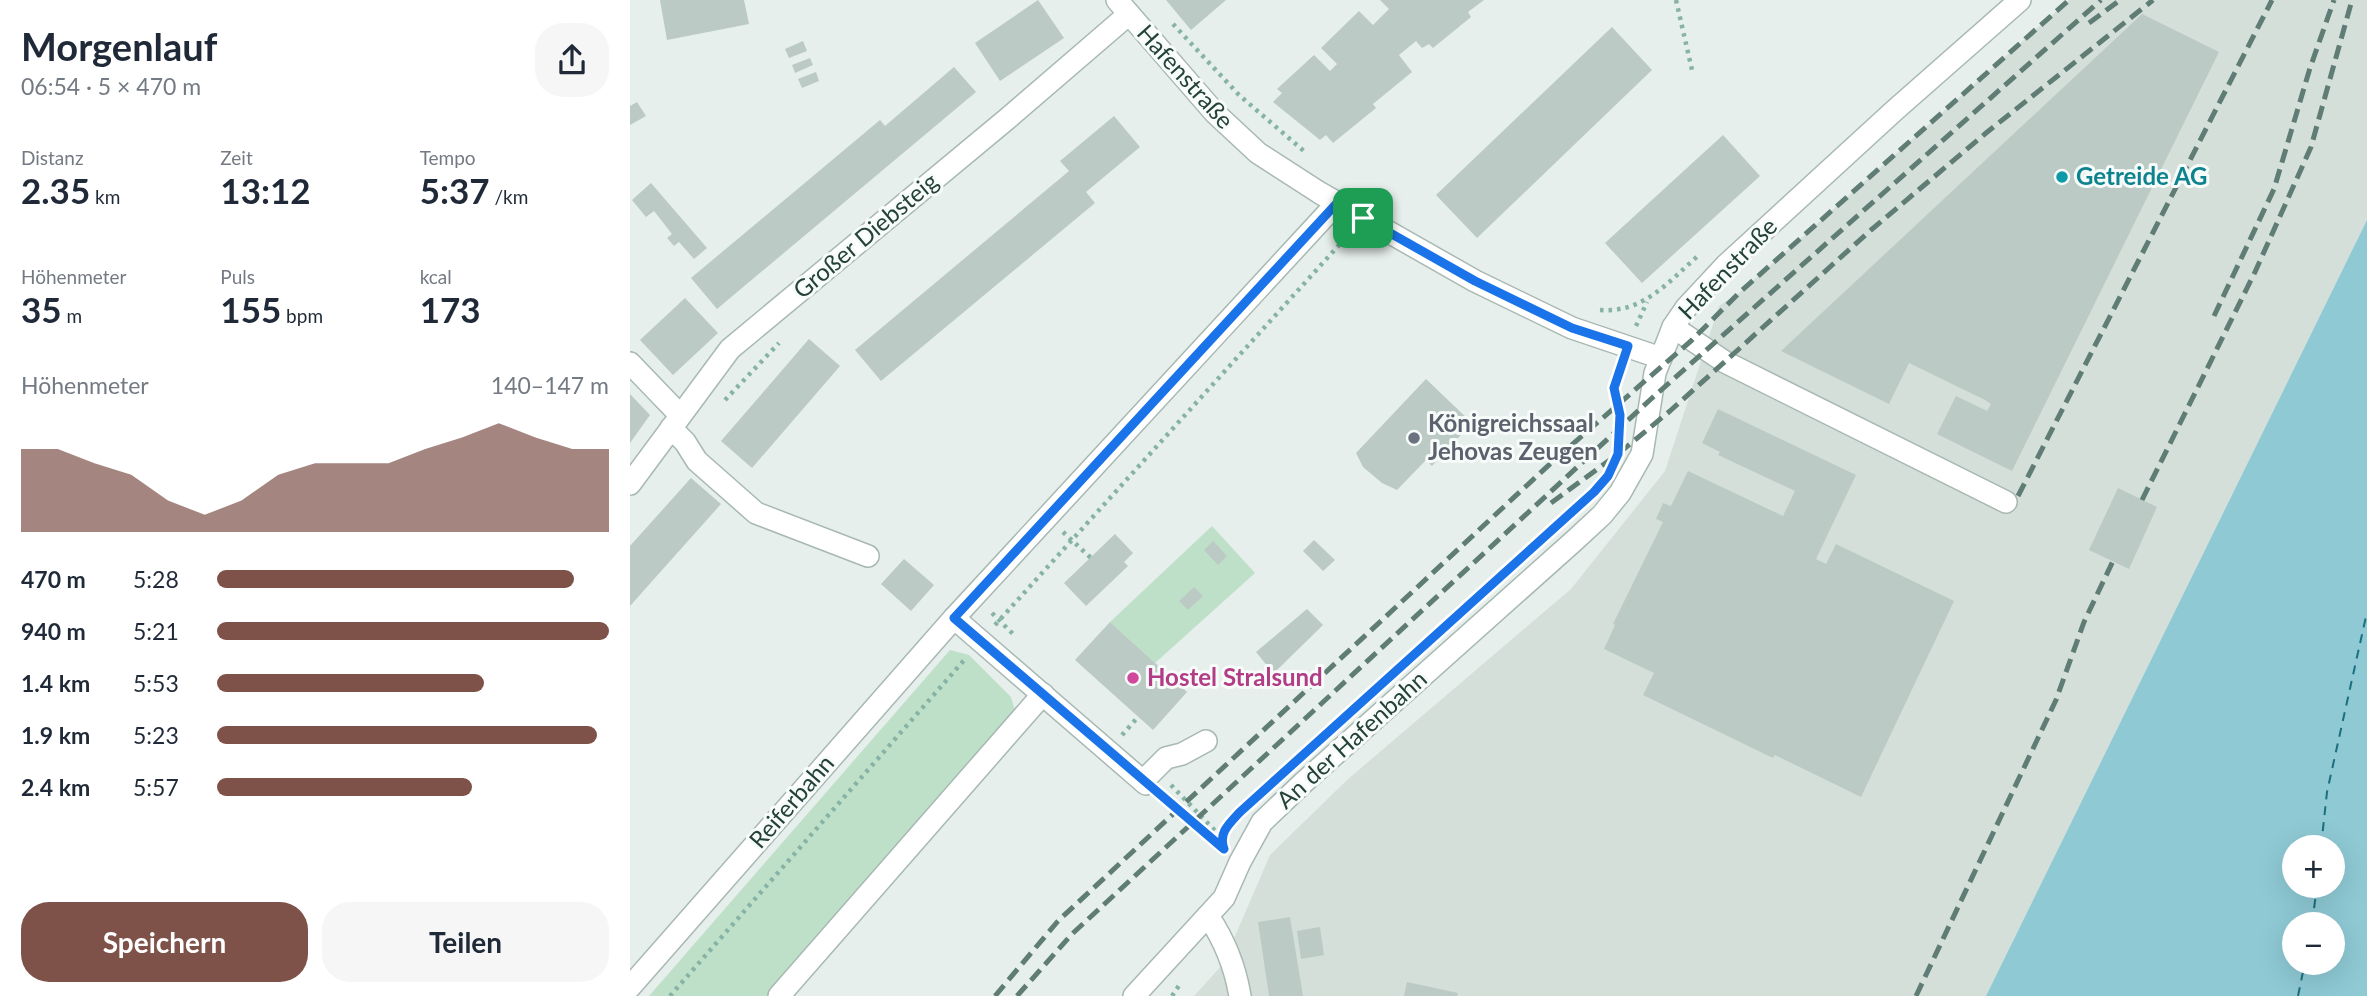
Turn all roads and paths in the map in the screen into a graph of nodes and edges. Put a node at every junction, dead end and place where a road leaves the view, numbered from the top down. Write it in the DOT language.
graph roads {
  1 [pos="1676,0"];
  2 [pos="2020,0"];
  3 [pos="1123,7"];
  4 [pos="1167,16"];
  5 [pos="1692,70"];
  6 [pos="1313,159"];
  7 [pos="1337,203"];
  8 [pos="1363,218"];
  9 [pos="1647,301"];
  10 [pos="1673,327"];
  11 [pos="786,335"];
  12 [pos="1628,346"];
  13 [pos="1661,358"];
  14 [pos="630,363"];
  15 [pos="722,403"];
  16 [pos="675,422"];
  17 [pos="1621,428"];
  18 [pos="630,484"];
  19 [pos="2006,502"];
  20 [pos="1047,517"];
  21 [pos="1072,540"];
  22 [pos="868,556"];
  23 [pos="1091,558"];
  24 [pos="954,618"];
  25 [pos="981,641"];
  26 [pos="1043,694"];
  27 [pos="1206,741"];
  28 [pos="1144,783"];
  29 [pos="1240,812"];
  30 [pos="1208,915"];
  31 [pos="630,987"];
  32 [pos="670,996"];
  33 [pos="779,996"];
  34 [pos="1134,996"];
  35 [pos="1240,996"];
  1 -- 5 [label="path"];
  2 -- 10 [label="street, Hafenstraße"];
  3 -- 7 [label="street, Hafenstraße"];
  3 -- 16 [label="street, Großer Diebsteig"];
  4 -- 6 [label="path"];
  7 -- 8 [label="street, Hafenstraße"];
  7 -- 20 [label="street, Reiferbahn"];
  8 -- 12 [label="street, Hafenstraße"];
  8 -- 21 [label="path"];
  9 -- 12 [label="path"];
  10 -- 13 [label="street, Hafenstraße"];
  10 -- 19 [label="street"];
  11 -- 15 [label="path"];
  12 -- 13 [label="street, Hafenstraße"];
  12 -- 17 [label="path"];
  13 -- 30 [label="street, An der Hafenbahn"];
  14 -- 16 [label="street"];
  16 -- 18 [label="street, Großer Diebsteig"];
  16 -- 22 [label="street"];
  20 -- 21 [label="path"];
  20 -- 24 [label="street, Reiferbahn"];
  21 -- 23 [label="path"];
  21 -- 25 [label="path"];
  24 -- 25 [label="street"];
  24 -- 31 [label="street, Reiferbahn"];
  25 -- 26 [label="street"];
  25 -- 32 [label="path"];
  26 -- 28 [label="street"];
  26 -- 33 [label="street"];
  27 -- 28 [label="street"];
  28 -- 29 [label="path"];
  30 -- 34 [label="street, An der Hafenbahn"];
  30 -- 35 [label="street"];
}
